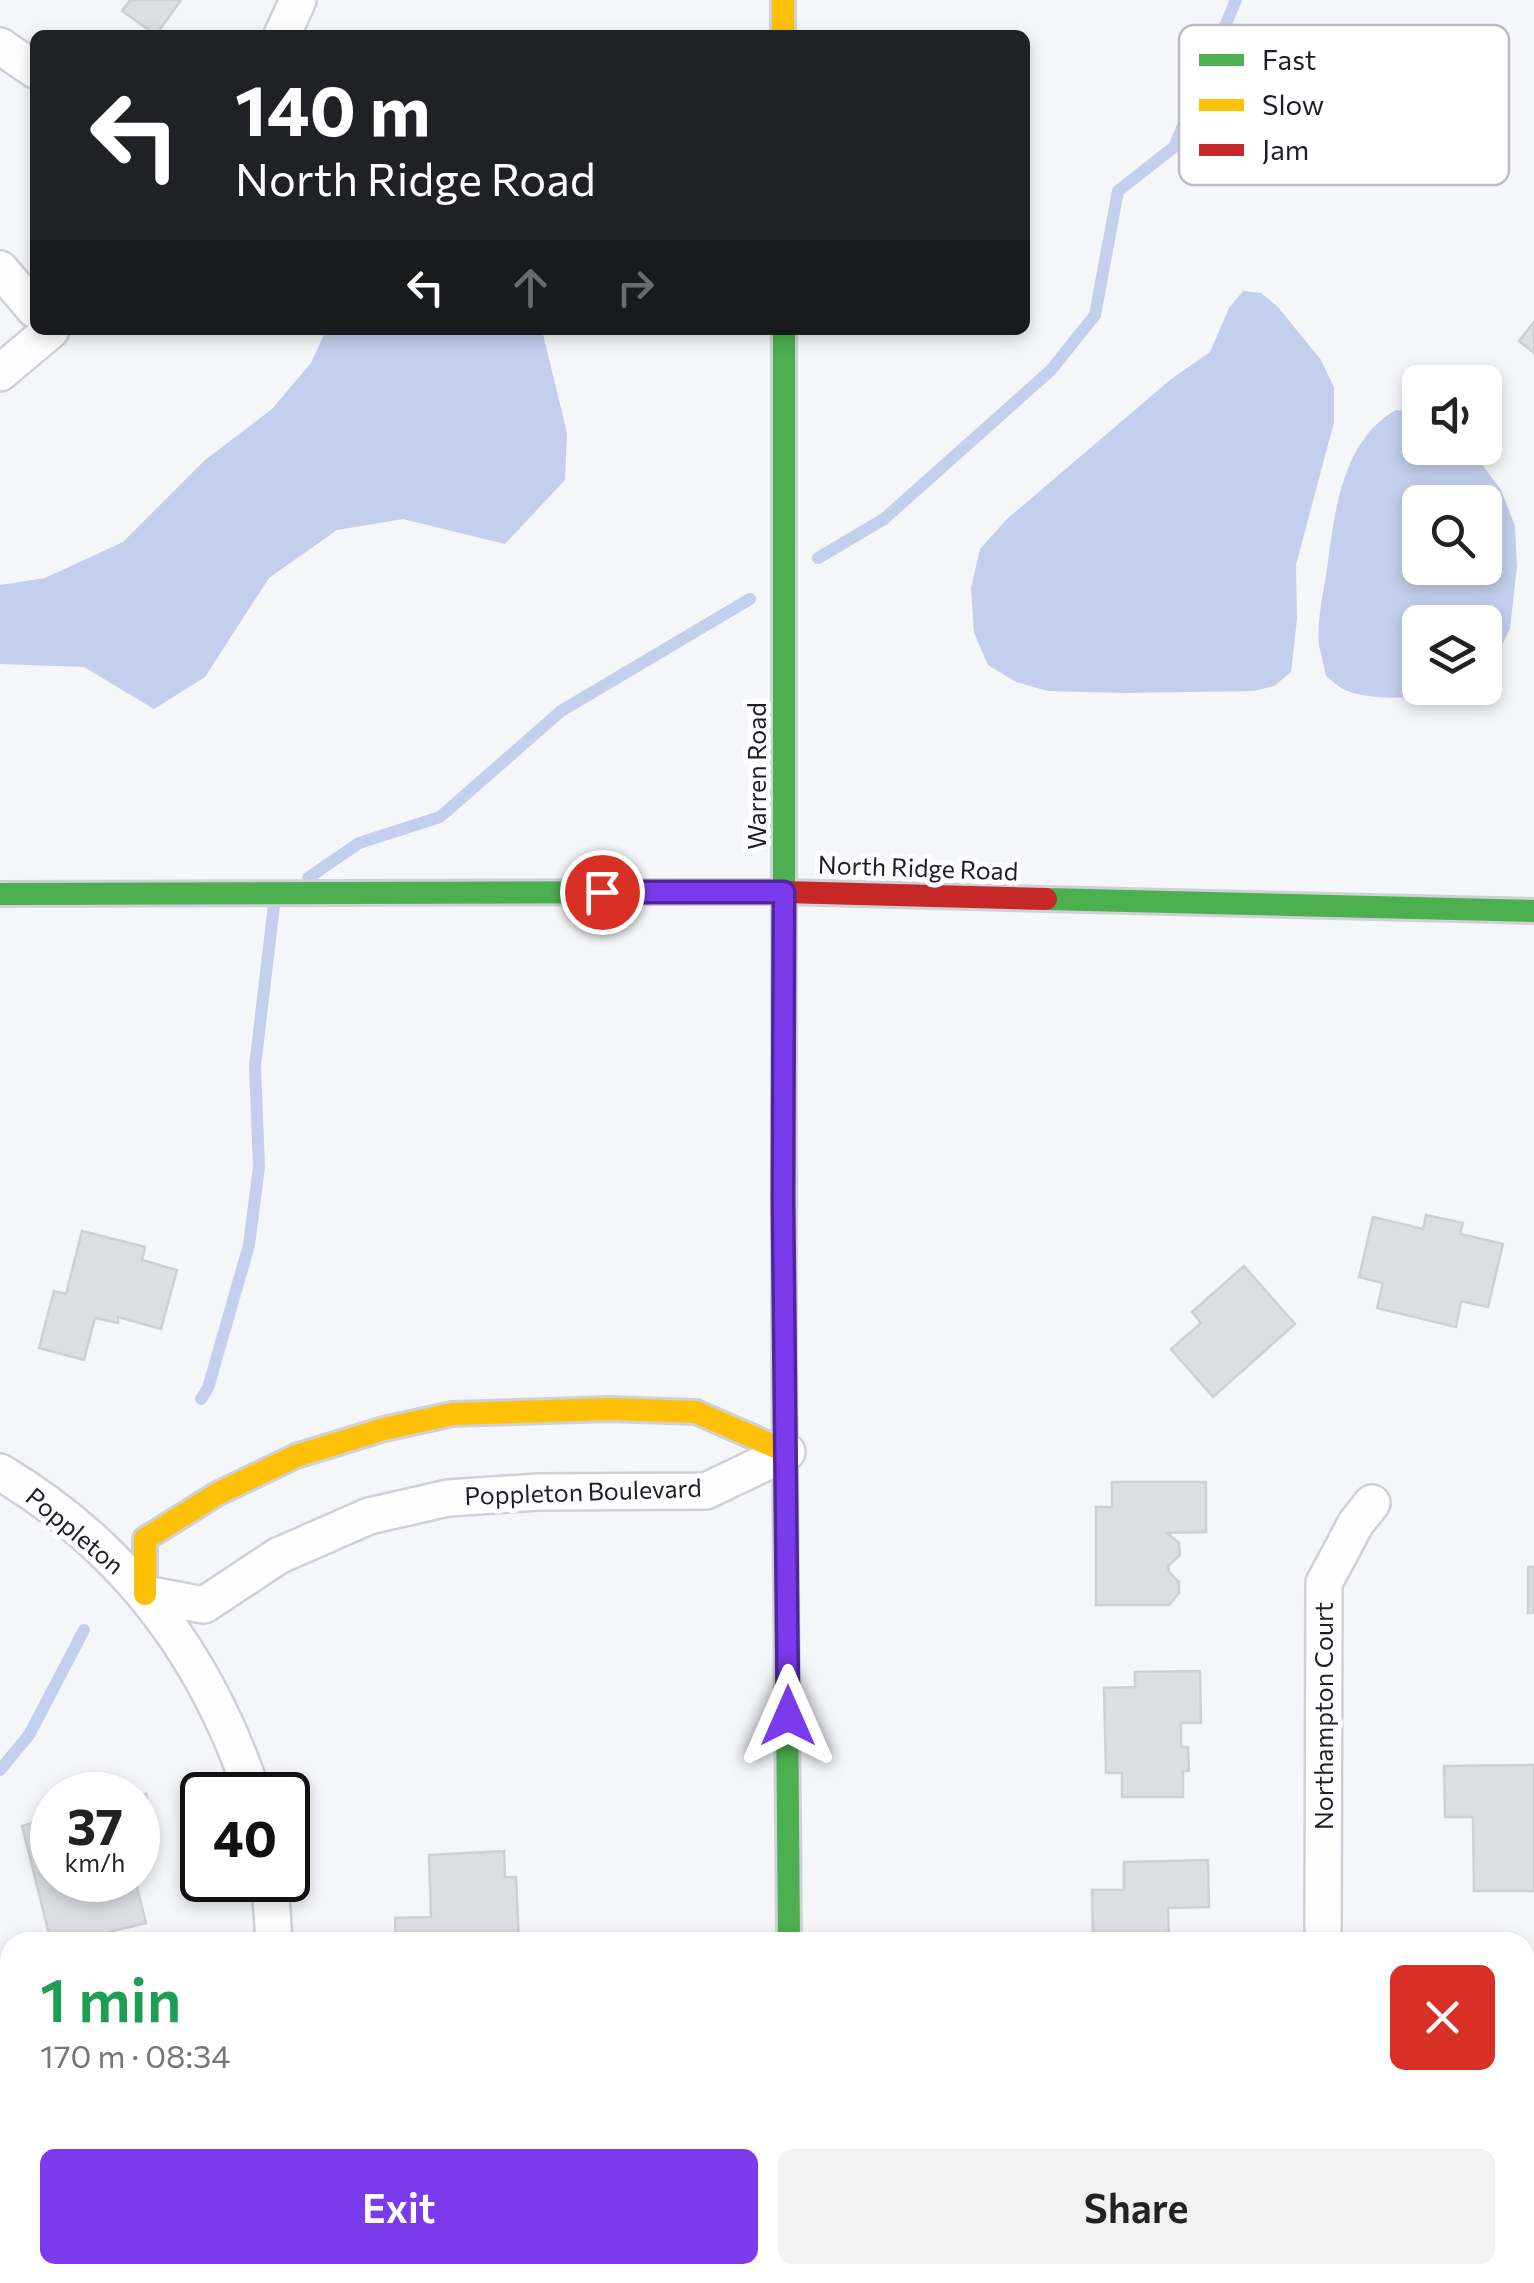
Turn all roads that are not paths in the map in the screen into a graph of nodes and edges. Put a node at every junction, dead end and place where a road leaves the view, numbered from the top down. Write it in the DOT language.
graph roads {
  1 [pos="298,0"];
  2 [pos="783,0"];
  3 [pos="284,30"];
  4 [pos="783,30"];
  5 [pos="0,46"];
  6 [pos="30,67"];
  7 [pos="0,269"];
  8 [pos="30,304"];
  9 [pos="44,335"];
  10 [pos="784,335"];
  11 [pos="0,373"];
  12 [pos="784,892"];
  13 [pos="0,894"];
  14 [pos="1534,911"];
  15 [pos="786,1452"];
  16 [pos="0,1472"];
  17 [pos="1372,1503"];
  18 [pos="145,1594"];
  19 [pos="245,1772"];
  20 [pos="271,1902"];
  21 [pos="273,1932"];
  22 [pos="790,1932"];
  23 [pos="1323,1932"];
  1 -- 3 [label="street"];
  2 -- 4 [label="street"];
  5 -- 6 [label="street"];
  7 -- 8 [label="street"];
  9 -- 11 [label="street"];
  10 -- 12 [label="street, Warren Road"];
  12 -- 13 [label="street, North Ridge Road"];
  12 -- 14 [label="street, North Ridge Road"];
  12 -- 15 [label="street, Warren Road"];
  15 -- 18 [label="street, Poppleton Boulevard"];
  15 -- 18 [label="street"];
  15 -- 22 [label="street, Warren Road"];
  16 -- 18 [label="street, Poppleton"];
  17 -- 23 [label="street, Northampton Court"];
  18 -- 19 [label="street, Poppleton"];
  20 -- 21 [label="street"];
}
